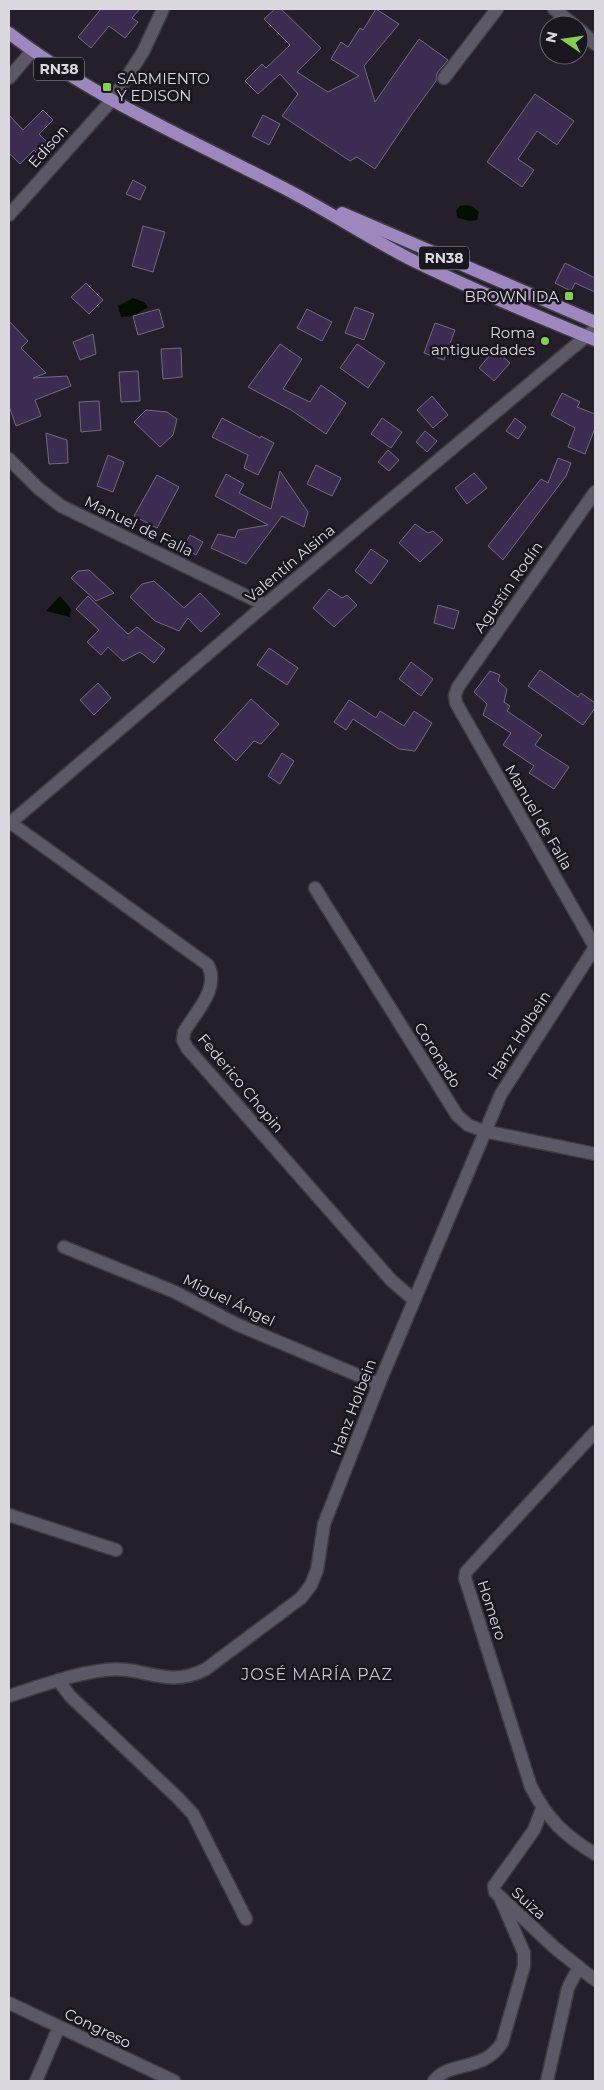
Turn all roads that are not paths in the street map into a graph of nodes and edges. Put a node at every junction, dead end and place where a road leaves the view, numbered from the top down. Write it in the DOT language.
graph roads {
  1 [pos="163,9"];
  2 [pos="496,9"];
  3 [pos="9,33"];
  4 [pos="32,51"];
  5 [pos="9,78"];
  6 [pos="444,78"];
  7 [pos="112,100"];
  8 [pos="294,193"];
  9 [pos="9,215"];
  10 [pos="595,322"];
  11 [pos="593,333"];
  12 [pos="9,459"];
  13 [pos="595,492"];
  14 [pos="265,605"];
  15 [pos="456,703"];
  16 [pos="10,824"];
  17 [pos="315,888"];
  18 [pos="595,947"];
  19 [pos="484,1131"];
  20 [pos="595,1154"];
  21 [pos="64,1247"];
  22 [pos="414,1300"];
  23 [pos="379,1384"];
  24 [pos="595,1432"];
  25 [pos="9,1515"];
  26 [pos="116,1550"];
  27 [pos="58,1680"];
  28 [pos="9,1696"];
  29 [pos="542,1809"];
  30 [pos="595,1854"];
  31 [pos="501,1900"];
  32 [pos="246,1919"];
  33 [pos="578,1967"];
  34 [pos="595,1980"];
  35 [pos="9,2003"];
  36 [pos="59,2027"];
  37 [pos="36,2081"];
  38 [pos="174,2081"];
  39 [pos="434,2081"];
  40 [pos="547,2081"];
  1 -- 7 [label="street, Edison"];
  2 -- 6 [label="street"];
  3 -- 4 [label="main road, RN38"];
  4 -- 5 [label="street"];
  4 -- 7 [label="main road, RN38"];
  7 -- 8 [label="main road, RN38"];
  7 -- 9 [label="street, Edison"];
  8 -- 10 [label="main road, RN38"];
  8 -- 11 [label="main road, RN38"];
  11 -- 14 [label="street, Valentín Alsina"];
  12 -- 14 [label="street, Manuel de Falla"];
  13 -- 15 [label="street, Agustín Rodín"];
  14 -- 16 [label="street, Valentín Alsina"];
  15 -- 18 [label="street, Manuel de Falla"];
  16 -- 22 [label="street, Federico Chopin"];
  17 -- 19 [label="street, Coronado"];
  18 -- 19 [label="street, Hanz Holbein"];
  19 -- 20 [label="street, Coronado"];
  19 -- 22 [label="street, Hanz Holbein"];
  21 -- 23 [label="street, Miguel Ángel"];
  22 -- 23 [label="street, Hanz Holbein"];
  23 -- 27 [label="street, Hanz Holbein"];
  24 -- 29 [label="street, Homero"];
  25 -- 26 [label="street"];
  27 -- 28 [label="street, Hanz Holbein"];
  27 -- 32 [label="street"];
  29 -- 30 [label="street"];
  29 -- 31 [label="street, Suiza"];
  31 -- 33 [label="street, Suiza"];
  31 -- 39 [label="street"];
  33 -- 34 [label="street, Suiza"];
  33 -- 40 [label="street"];
  35 -- 36 [label="street, Congreso"];
  36 -- 37 [label="street"];
  36 -- 38 [label="street, Congreso"];
}
